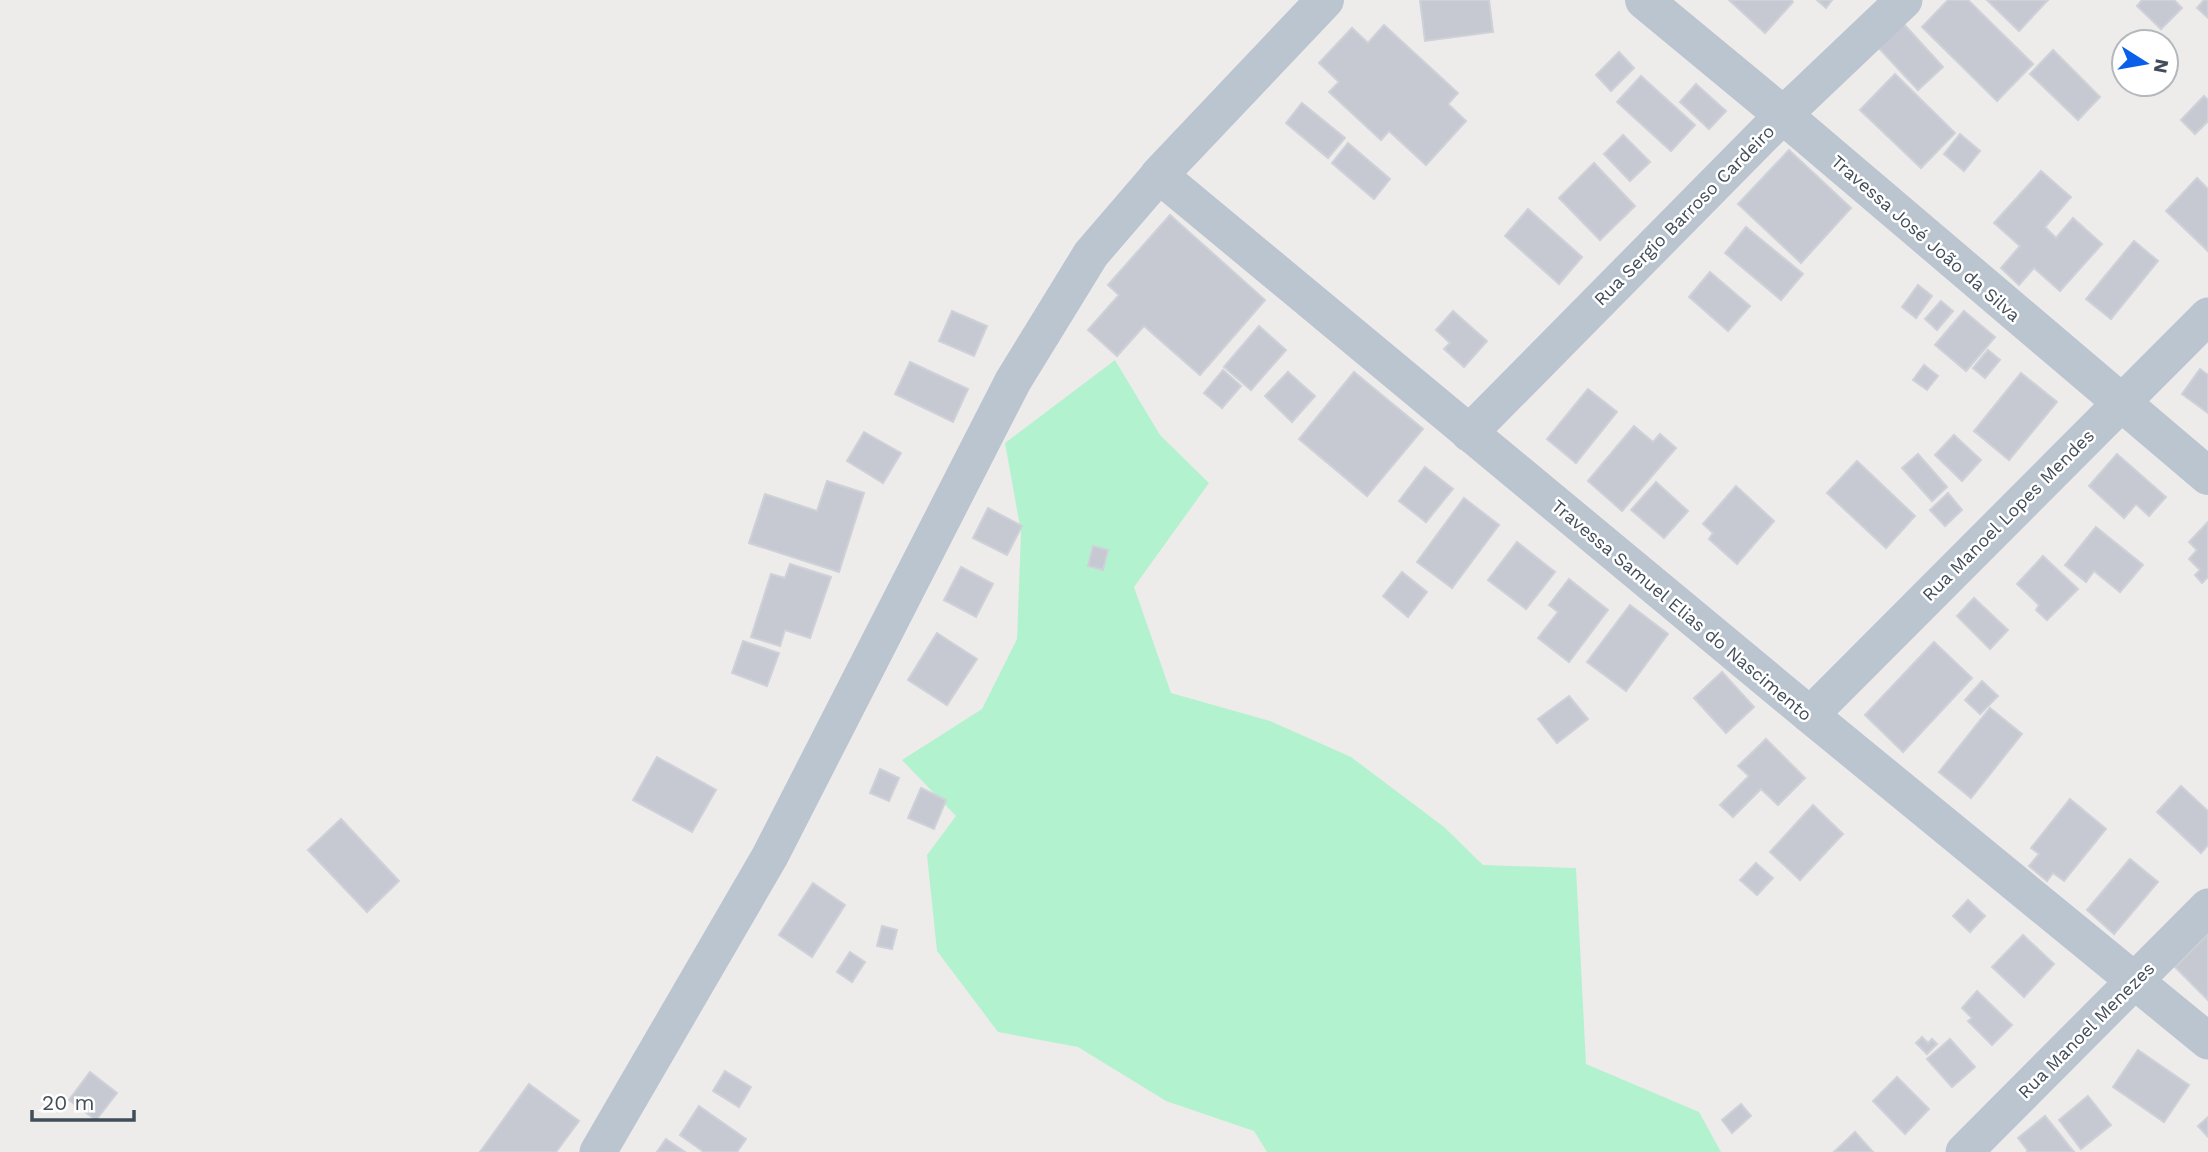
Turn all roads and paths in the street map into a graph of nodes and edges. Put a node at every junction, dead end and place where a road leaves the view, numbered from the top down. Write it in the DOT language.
graph roads {
  1 [pos="1325,0"];
  2 [pos="1644,0"];
  3 [pos="1904,0"];
  4 [pos="1783,115"];
  5 [pos="1159,175"];
  6 [pos="2208,316"];
  7 [pos="2119,403"];
  8 [pos="1469,433"];
  9 [pos="2208,476"];
  10 [pos="1810,715"];
  11 [pos="2208,907"];
  12 [pos="2135,981"];
  13 [pos="2208,1041"];
  14 [pos="598,1152"];
  15 [pos="1964,1152"];
  1 -- 5 [label="street"];
  2 -- 4 [label="street, Travessa José João da Silva"];
  3 -- 4 [label="street, Rua Sergio Barroso Cardeiro"];
  4 -- 7 [label="street, Travessa José João da Silva"];
  4 -- 8 [label="street, Rua Sergio Barroso Cardeiro"];
  5 -- 8 [label="street, Travessa Samuel Elias do Nascimento"];
  5 -- 14 [label="street"];
  6 -- 7 [label="street, Rua Manoel Lopes Mendes"];
  7 -- 9 [label="street, Travessa José João da Silva"];
  7 -- 10 [label="street, Rua Manoel Lopes Mendes"];
  8 -- 10 [label="street, Travessa Samuel Elias do Nascimento"];
  10 -- 12 [label="street, Travessa Samuel Elias do Nascimento"];
  11 -- 12 [label="street, Rua Manoel Menezes"];
  12 -- 13 [label="street, Travessa Samuel Elias do Nascimento"];
  12 -- 15 [label="street, Rua Manoel Menezes"];
}
